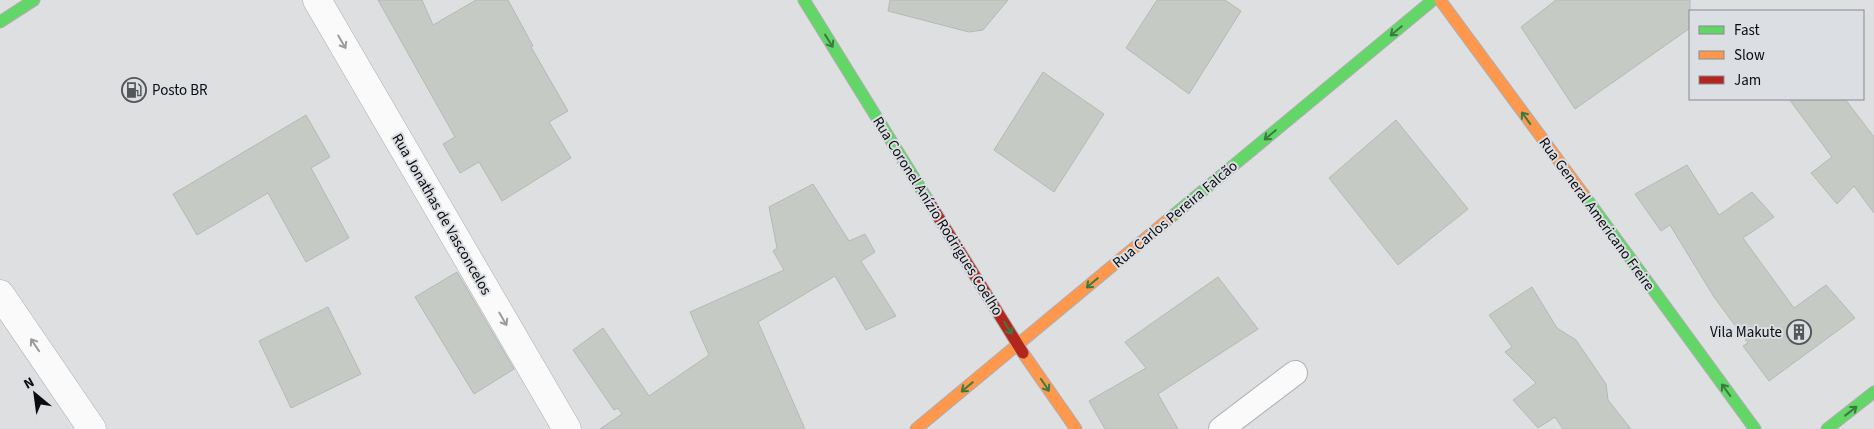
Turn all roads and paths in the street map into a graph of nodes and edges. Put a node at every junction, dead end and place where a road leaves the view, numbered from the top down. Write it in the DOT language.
graph roads {
  1 [pos="34,0"];
  2 [pos="317,0"];
  3 [pos="804,0"];
  4 [pos="1433,0"];
  5 [pos="1440,0"];
  6 [pos="0,22"];
  7 [pos="0,294"];
  8 [pos="1018,345"];
  9 [pos="1295,373"];
  10 [pos="1874,392"];
  11 [pos="92,429"];
  12 [pos="567,429"];
  13 [pos="916,429"];
  14 [pos="1076,429"];
  15 [pos="1221,429"];
  16 [pos="1755,429"];
  17 [pos="1827,429"];
  1 -- 6 [label="street"];
  2 -- 12 [label="street, Rua Jonathas de Vasconcelos, one-way"];
  3 -- 8 [label="street, Rua Coronel Anízio Rodrigues Coelho, one-way"];
  4 -- 8 [label="street, Rua Carlos Pereira Falcão, one-way"];
  16 -- 5 [label="street, Rua General Americano Freire, one-way"];
  11 -- 7 [label="street, one-way"];
  8 -- 13 [label="street, Rua Carlos Pereira Falcão, one-way"];
  8 -- 14 [label="street, Rua Coronel Anízio Rodrigues Coelho, one-way"];
  9 -- 15 [label="lane"];
  17 -- 10 [label="street, one-way"];
}
